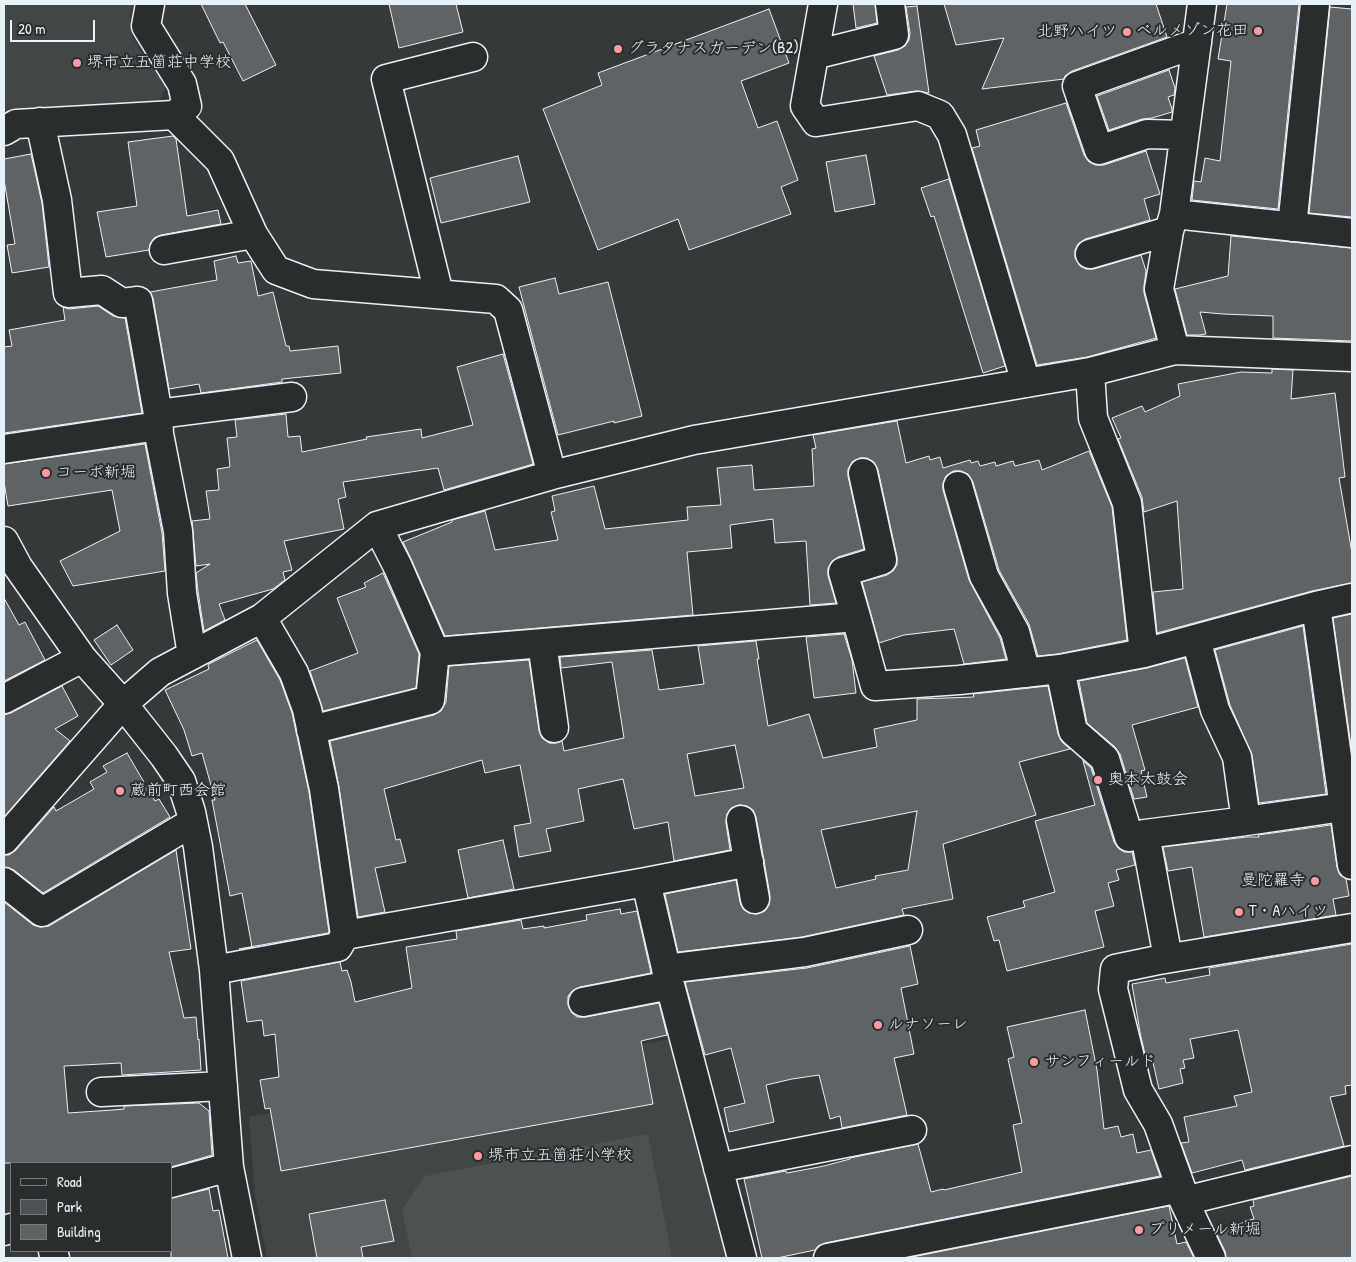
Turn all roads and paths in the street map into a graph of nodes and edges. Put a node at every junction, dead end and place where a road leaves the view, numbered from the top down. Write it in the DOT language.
graph roads {
  1 [pos="150,4"];
  2 [pos="823,4"];
  3 [pos="890,4"];
  4 [pos="1202,4"];
  5 [pos="1315,4"];
  6 [pos="1197,43"];
  7 [pos="814,55"];
  8 [pos="473,57"];
  9 [pos="174,115"];
  10 [pos="40,122"];
  11 [pos="4,131"];
  12 [pos="1184,135"];
  13 [pos="1171,223"];
  14 [pos="1292,227"];
  15 [pos="1352,233"];
  16 [pos="253,234"];
  17 [pos="164,250"];
  18 [pos="1090,254"];
  19 [pos="439,294"];
  20 [pos="1175,350"];
  21 [pos="1352,357"];
  22 [pos="1090,372"];
  23 [pos="1026,383"];
  24 [pos="292,397"];
  25 [pos="158,420"];
  26 [pos="4,448"];
  27 [pos="863,473"];
  28 [pos="552,475"];
  29 [pos="958,486"];
  30 [pos="377,526"];
  31 [pos="4,541"];
  32 [pos="1352,598"];
  33 [pos="1316,606"];
  34 [pos="856,617"];
  35 [pos="262,618"];
  36 [pos="1196,639"];
  37 [pos="542,643"];
  38 [pos="435,652"];
  39 [pos="1144,652"];
  40 [pos="192,655"];
  41 [pos="82,658"];
  42 [pos="1060,669"];
  43 [pos="1026,673"];
  44 [pos="4,699"];
  45 [pos="123,704"];
  46 [pos="554,728"];
  47 [pos="311,730"];
  48 [pos="1343,807"];
  49 [pos="742,820"];
  50 [pos="1246,821"];
  51 [pos="193,822"];
  52 [pos="1145,834"];
  53 [pos="4,840"];
  54 [pos="1351,848"];
  55 [pos="748,862"];
  56 [pos="4,882"];
  57 [pos="646,882"];
  58 [pos="755,898"];
  59 [pos="1352,928"];
  60 [pos="908,930"];
  61 [pos="345,935"];
  62 [pos="1159,960"];
  63 [pos="214,970"];
  64 [pos="668,977"];
  65 [pos="583,1002"];
  66 [pos="223,1086"];
  67 [pos="101,1092"];
  68 [pos="912,1130"];
  69 [pos="1352,1160"];
  70 [pos="229,1167"];
  71 [pos="718,1168"];
  72 [pos="172,1183"];
  73 [pos="1182,1195"];
  74 [pos="247,1258"];
  75 [pos="742,1258"];
  76 [pos="828,1258"];
  77 [pos="1211,1258"];
  1 -- 9 [label="street"];
  2 -- 7 [label="street"];
  3 -- 7 [label="street"];
  4 -- 6 [label="street"];
  5 -- 14 [label="street"];
  6 -- 12 [label="street"];
  6 -- 12 [label="street"];
  7 -- 23 [label="street"];
  8 -- 19 [label="street"];
  9 -- 10 [label="street"];
  9 -- 16 [label="street"];
  10 -- 11 [label="street"];
  10 -- 25 [label="street"];
  12 -- 13 [label="street"];
  13 -- 14 [label="street"];
  13 -- 18 [label="street"];
  13 -- 20 [label="street"];
  14 -- 15 [label="street"];
  16 -- 17 [label="street"];
  16 -- 19 [label="street"];
  19 -- 28 [label="street"];
  20 -- 21 [label="street"];
  20 -- 22 [label="street"];
  22 -- 23 [label="street"];
  22 -- 39 [label="street"];
  23 -- 28 [label="street"];
  24 -- 25 [label="street"];
  25 -- 26 [label="street"];
  25 -- 40 [label="street"];
  27 -- 34 [label="street"];
  28 -- 30 [label="street"];
  29 -- 43 [label="street"];
  30 -- 35 [label="street"];
  30 -- 38 [label="street"];
  31 -- 41 [label="street"];
  32 -- 33 [label="street"];
  33 -- 36 [label="street"];
  33 -- 48 [label="street"];
  34 -- 37 [label="street"];
  34 -- 43 [label="street"];
  35 -- 40 [label="street"];
  35 -- 47 [label="street"];
  36 -- 39 [label="street"];
  36 -- 50 [label="street"];
  37 -- 38 [label="street"];
  37 -- 46 [label="street"];
  38 -- 47 [label="street"];
  39 -- 42 [label="street"];
  40 -- 45 [label="street"];
  41 -- 44 [label="street"];
  41 -- 45 [label="street"];
  42 -- 43 [label="street"];
  42 -- 52 [label="street"];
  45 -- 51 [label="street"];
  45 -- 53 [label="street"];
  47 -- 61 [label="street"];
  48 -- 50 [label="street"];
  48 -- 54 [label="street"];
  49 -- 55 [label="street"];
  50 -- 52 [label="street"];
  51 -- 56 [label="street"];
  51 -- 63 [label="street"];
  52 -- 62 [label="street"];
  55 -- 57 [label="street"];
  55 -- 58 [label="street"];
  57 -- 61 [label="street"];
  57 -- 64 [label="street"];
  59 -- 62 [label="street"];
  60 -- 64 [label="street"];
  61 -- 63 [label="street"];
  62 -- 73 [label="street"];
  63 -- 66 [label="street"];
  64 -- 65 [label="street"];
  64 -- 71 [label="street"];
  66 -- 67 [label="street"];
  66 -- 70 [label="street"];
  68 -- 71 [label="street"];
  69 -- 73 [label="street"];
  70 -- 72 [label="street"];
  70 -- 74 [label="street"];
  71 -- 75 [label="street"];
  73 -- 76 [label="street"];
  73 -- 77 [label="street"];
}
